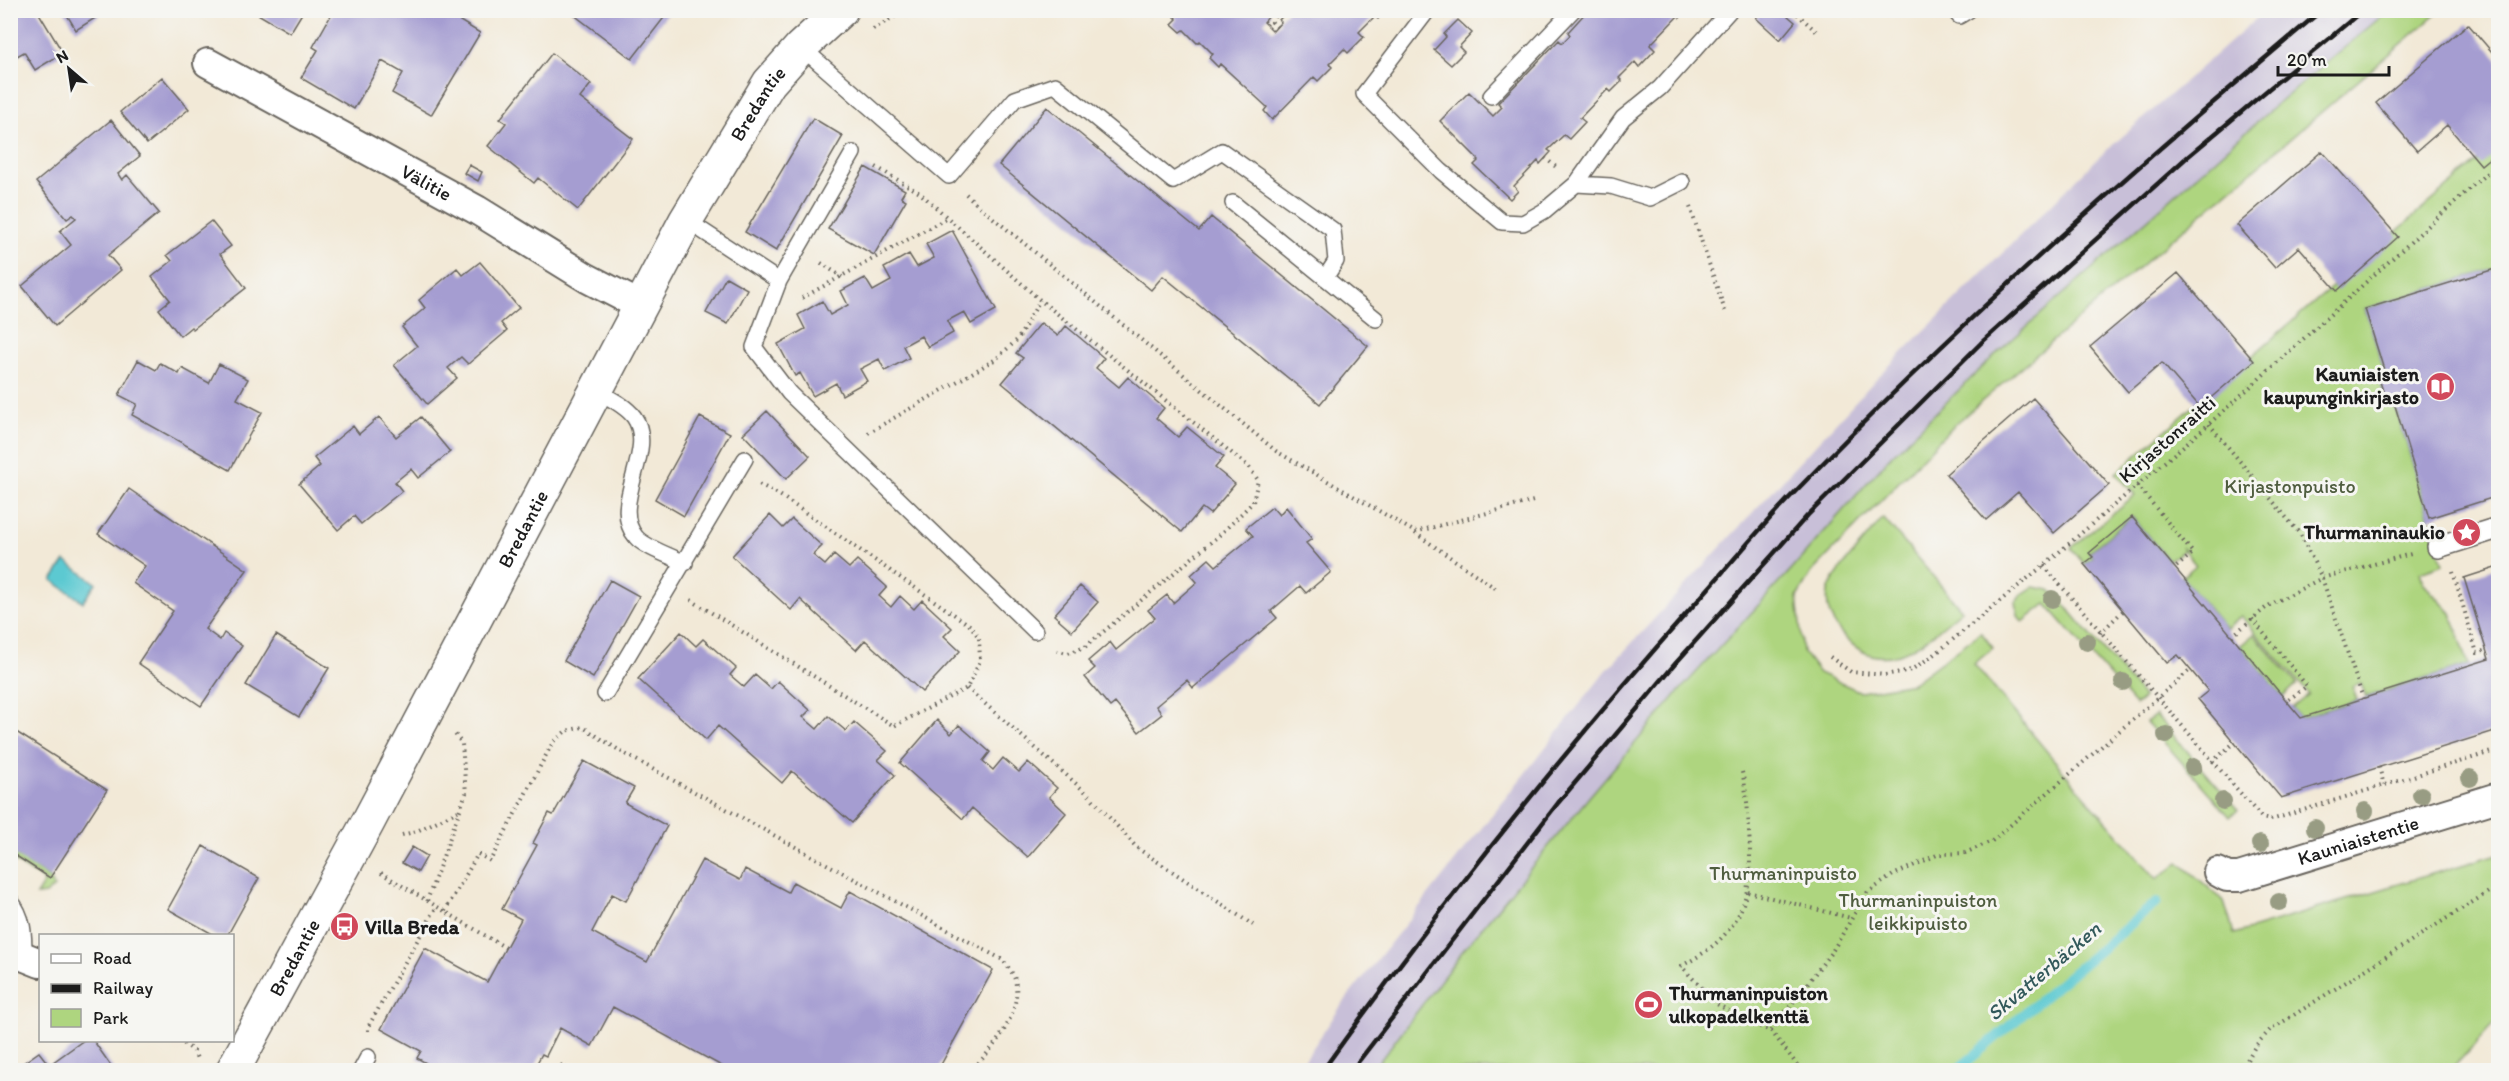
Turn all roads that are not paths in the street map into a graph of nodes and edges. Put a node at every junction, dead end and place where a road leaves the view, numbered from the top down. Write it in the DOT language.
graph roads {
  1 [pos="841,10"];
  2 [pos="1428,10"];
  3 [pos="1573,10"];
  4 [pos="1730,10"];
  5 [pos="1954,10"];
  6 [pos="1969,10"];
  7 [pos="801,46"];
  8 [pos="208,63"];
  9 [pos="1491,96"];
  10 [pos="853,153"];
  11 [pos="1682,182"];
  12 [pos="1576,184"];
  13 [pos="1233,203"];
  14 [pos="686,220"];
  15 [pos="1325,278"];
  16 [pos="779,281"];
  17 [pos="641,306"];
  18 [pos="1376,319"];
  19 [pos="597,390"];
  20 [pos="741,466"];
  21 [pos="2499,528"];
  22 [pos="2442,546"];
  23 [pos="685,563"];
  24 [pos="1035,631"];
  25 [pos="605,694"];
  26 [pos="2499,798"];
  27 [pos="2218,872"];
  28 [pos="10,900"];
  29 [pos="25,956"];
  30 [pos="236,1053"];
  1 -- 7 [label="street, Bredantie"];
  2 -- 12 [label="lane"];
  3 -- 9 [label="lane"];
  4 -- 12 [label="lane"];
  5 -- 6 [label="lane"];
  7 -- 14 [label="street, Bredantie"];
  7 -- 15 [label="lane"];
  8 -- 17 [label="street, Välitie"];
  10 -- 16 [label="lane"];
  11 -- 12 [label="lane"];
  13 -- 15 [label="lane"];
  14 -- 16 [label="lane"];
  14 -- 17 [label="street, Bredantie"];
  15 -- 18 [label="lane"];
  16 -- 24 [label="lane"];
  17 -- 19 [label="street, Bredantie"];
  19 -- 23 [label="lane"];
  19 -- 30 [label="street, Bredantie"];
  20 -- 23 [label="lane"];
  21 -- 22 [label="street"];
  23 -- 25 [label="lane"];
  26 -- 27 [label="street, Kauniaistentie"];
  28 -- 29 [label="lane"];
}
